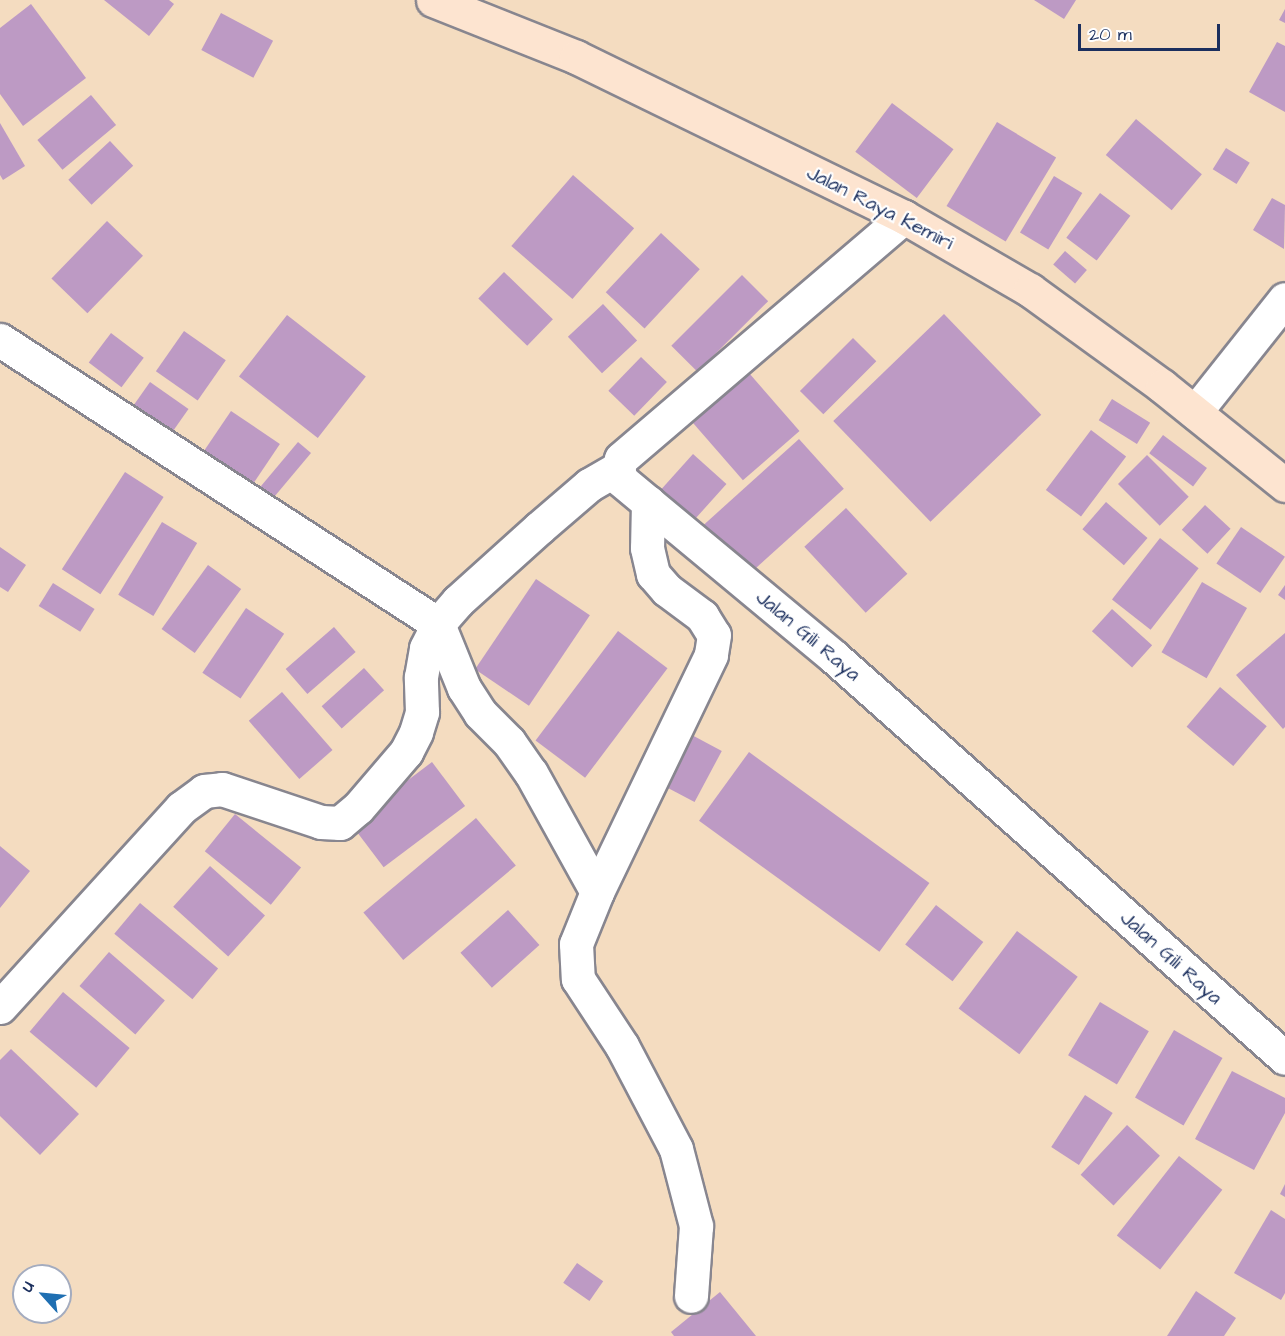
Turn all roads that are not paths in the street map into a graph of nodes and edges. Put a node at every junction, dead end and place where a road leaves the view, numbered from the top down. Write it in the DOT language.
graph roads {
  1 [pos="433,0"];
  2 [pos="904,217"];
  3 [pos="1285,299"];
  4 [pos="0,340"];
  5 [pos="1195,412"];
  6 [pos="618,468"];
  7 [pos="1285,486"];
  8 [pos="648,502"];
  9 [pos="438,624"];
  10 [pos="597,892"];
  11 [pos="0,1007"];
  12 [pos="1285,1058"];
  13 [pos="692,1296"];
  1 -- 2 [label="street, Jalan Raya Kemiri"];
  2 -- 5 [label="street, Jalan Raya Kemiri"];
  2 -- 6 [label="street"];
  3 -- 5 [label="street"];
  4 -- 9 [label="street"];
  5 -- 7 [label="street, Jalan Raya Kemiri"];
  6 -- 8 [label="street, Jalan Gili Raya"];
  6 -- 9 [label="street"];
  8 -- 10 [label="street"];
  8 -- 12 [label="street, Jalan Gili Raya"];
  9 -- 10 [label="street"];
  9 -- 11 [label="street"];
  10 -- 13 [label="street"];
}
